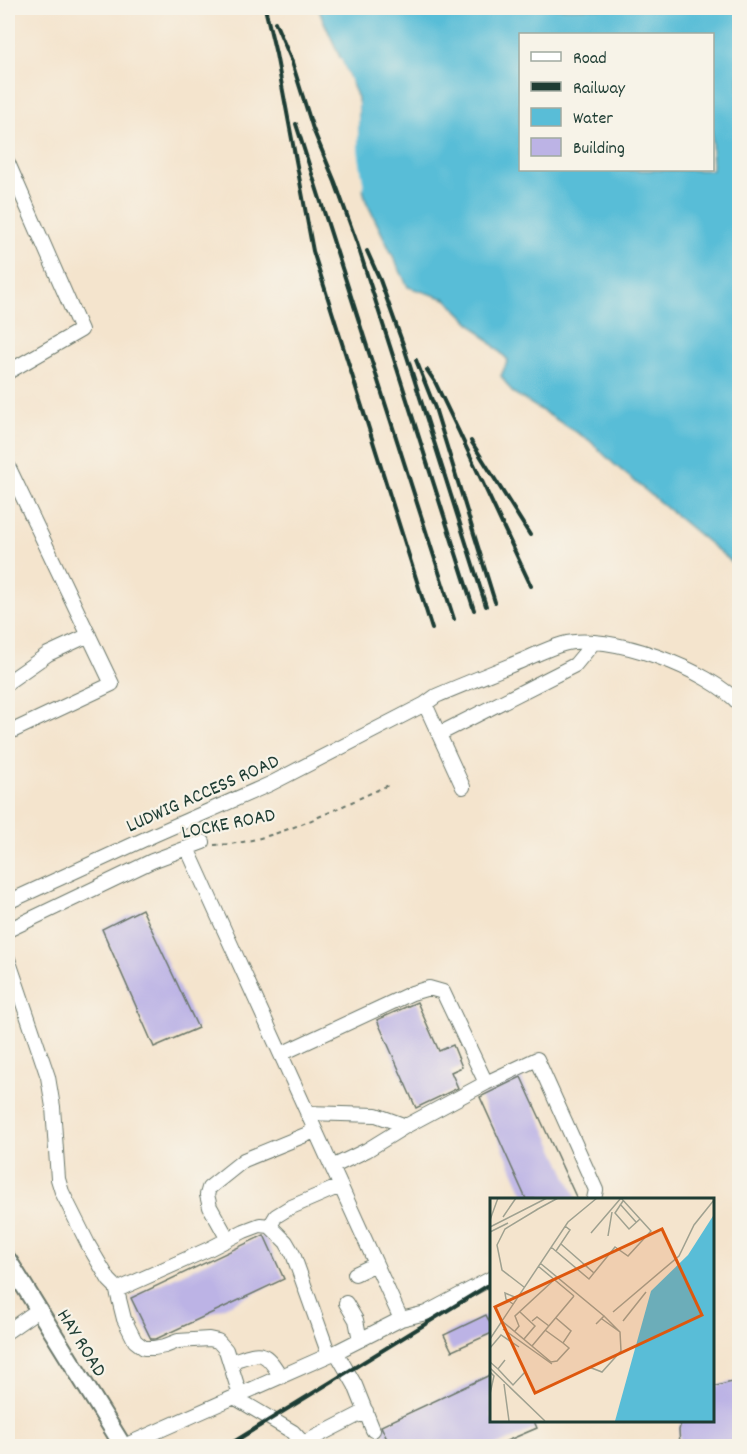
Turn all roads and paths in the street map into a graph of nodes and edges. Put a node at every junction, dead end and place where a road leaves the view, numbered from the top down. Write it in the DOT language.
graph roads {
  1 [pos="8,163"];
  2 [pos="8,372"];
  3 [pos="8,466"];
  4 [pos="89,635"];
  5 [pos="594,642"];
  6 [pos="8,682"];
  7 [pos="425,704"];
  8 [pos="740,705"];
  9 [pos="8,733"];
  10 [pos="439,734"];
  11 [pos="391,784"];
  12 [pos="463,787"];
  13 [pos="203,842"];
  14 [pos="187,848"];
  15 [pos="8,902"];
  16 [pos="8,930"];
  17 [pos="8,959"];
  18 [pos="281,1054"];
  19 [pos="486,1083"];
  20 [pos="307,1113"];
  21 [pos="406,1126"];
  22 [pos="315,1131"];
  23 [pos="332,1167"];
  24 [pos="340,1186"];
  25 [pos="594,1198"];
  26 [pos="270,1226"];
  27 [pos="227,1240"];
  28 [pos="8,1263"];
  29 [pos="376,1264"];
  30 [pos="355,1274"];
  31 [pos="490,1279"];
  32 [pos="117,1290"];
  33 [pos="346,1303"];
  34 [pos="38,1310"];
  35 [pos="401,1319"];
  36 [pos="8,1331"];
  37 [pos="360,1340"];
  38 [pos="333,1354"];
  39 [pos="230,1362"];
  40 [pos="281,1377"];
  41 [pos="237,1396"];
  42 [pos="366,1412"];
  43 [pos="373,1430"];
  44 [pos="301,1445"];
  45 [pos="124,1446"];
  1 -- 2 [label="street"];
  3 -- 4 [label="street"];
  4 -- 6 [label="street"];
  4 -- 9 [label="street"];
  5 -- 7 [label="street, LUDWIG ACCESS ROAD"];
  5 -- 8 [label="street, LUDWIG ACCESS ROAD"];
  5 -- 10 [label="street"];
  7 -- 10 [label="street"];
  7 -- 15 [label="street, LUDWIG ACCESS ROAD"];
  10 -- 12 [label="street"];
  11 -- 13 [label="path, LOCKE ROAD"];
  13 -- 14 [label="street, LOCKE ROAD"];
  14 -- 16 [label="street, LOCKE ROAD"];
  14 -- 18 [label="street"];
  17 -- 32 [label="street"];
  18 -- 19 [label="street"];
  18 -- 20 [label="street"];
  19 -- 21 [label="street"];
  19 -- 25 [label="street"];
  20 -- 21 [label="street"];
  20 -- 22 [label="street"];
  21 -- 23 [label="street"];
  22 -- 23 [label="street"];
  22 -- 27 [label="street"];
  23 -- 24 [label="street"];
  24 -- 26 [label="street"];
  24 -- 29 [label="street"];
  26 -- 27 [label="street"];
  26 -- 38 [label="street"];
  27 -- 32 [label="street"];
  28 -- 34 [label="main road, HAY ROAD"];
  29 -- 30 [label="street"];
  29 -- 35 [label="street"];
  31 -- 35 [label="street"];
  32 -- 39 [label="street"];
  33 -- 37 [label="street"];
  34 -- 36 [label="street"];
  34 -- 45 [label="main road, HAY ROAD"];
  35 -- 37 [label="street"];
  37 -- 38 [label="street"];
  38 -- 40 [label="street"];
  38 -- 42 [label="street"];
  39 -- 40 [label="street"];
  39 -- 41 [label="street"];
  40 -- 41 [label="street"];
  41 -- 44 [label="street"];
  41 -- 45 [label="street"];
  42 -- 43 [label="street"];
  42 -- 44 [label="street"];
}
